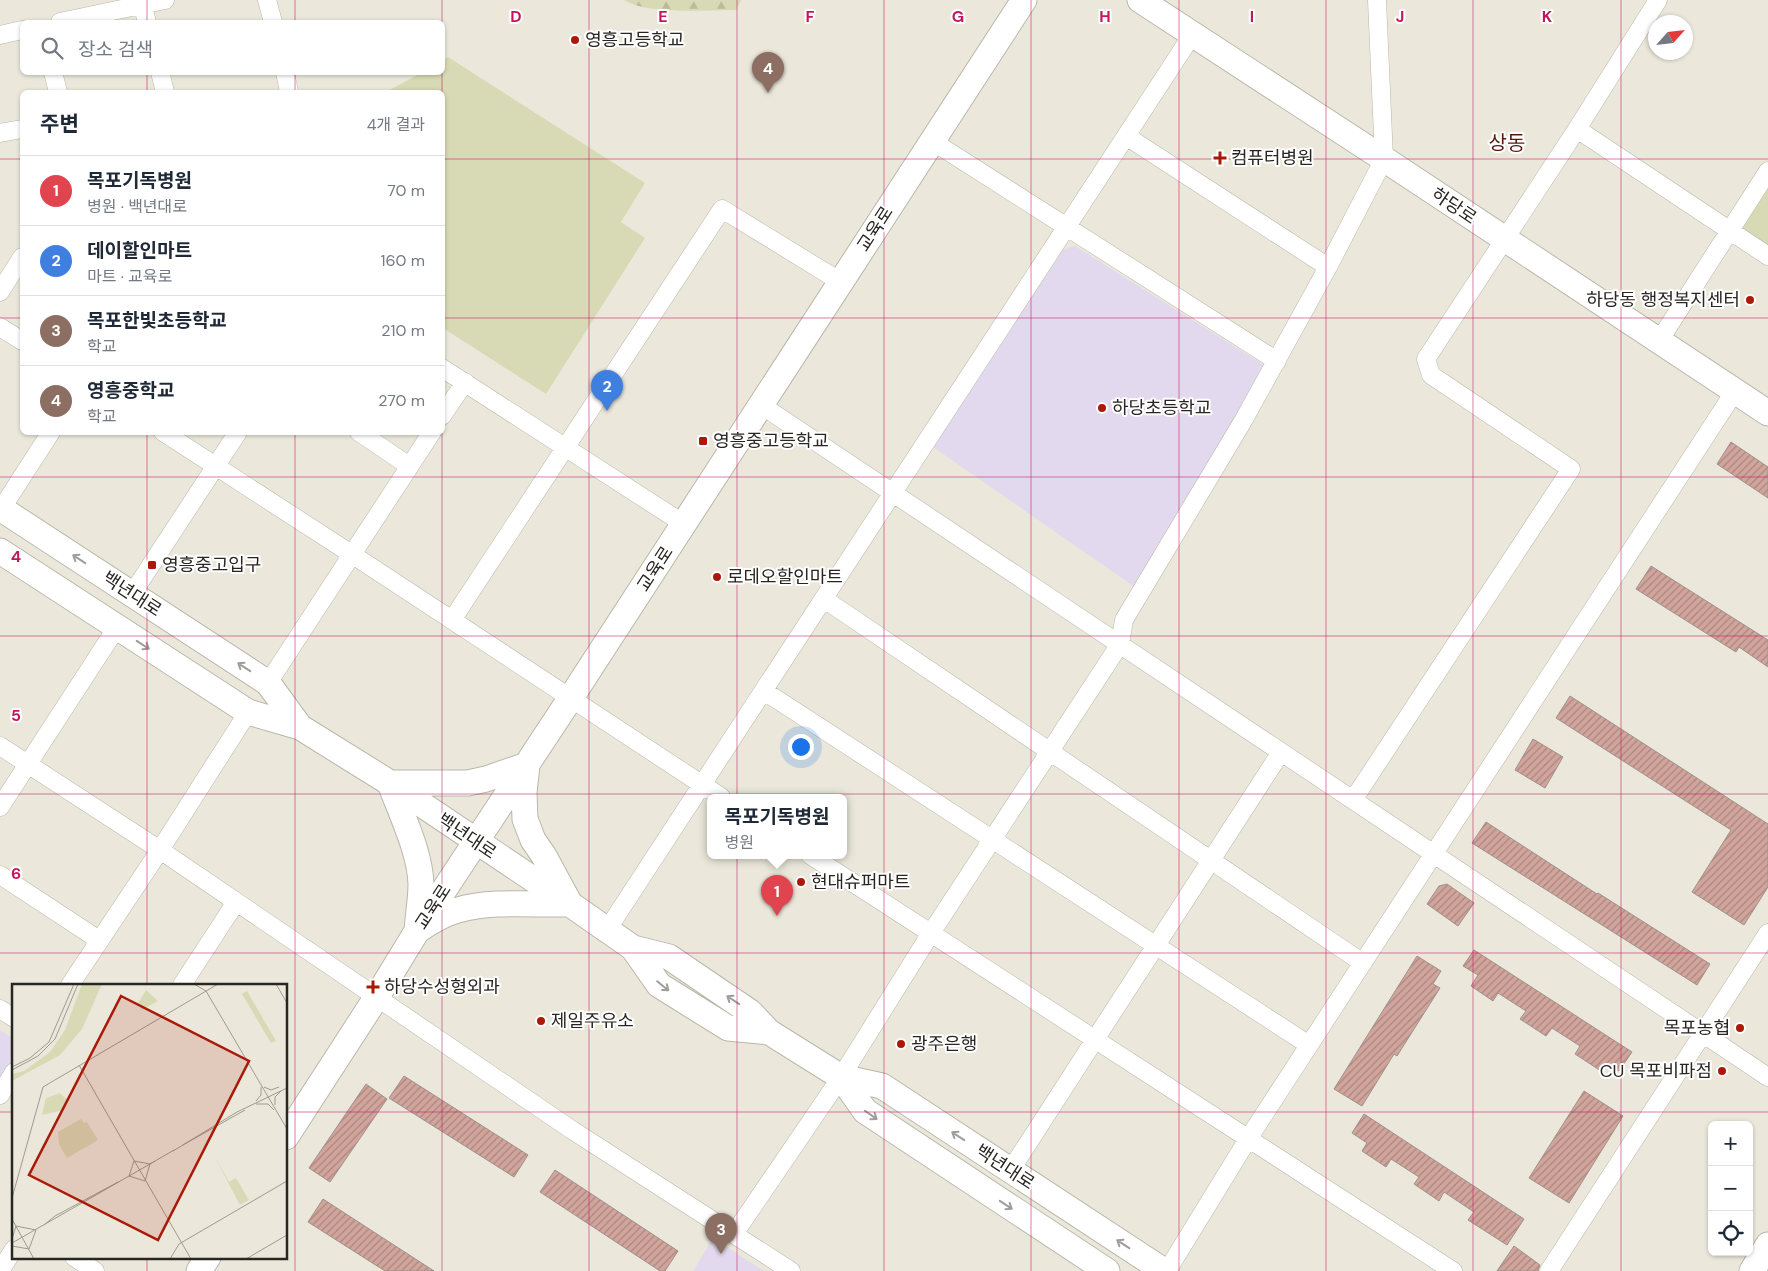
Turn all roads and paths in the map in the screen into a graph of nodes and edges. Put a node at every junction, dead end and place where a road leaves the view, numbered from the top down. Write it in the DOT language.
graph roads {
  1 [pos="165,0"];
  2 [pos="267,0"];
  3 [pos="1024,0"];
  4 [pos="1140,0"];
  5 [pos="1377,0"];
  6 [pos="1658,0"];
  7 [pos="141,2"];
  8 [pos="68,20"];
  9 [pos="146,20"];
  10 [pos="272,20"];
  11 [pos="20,30"];
  12 [pos="1192,34"];
  13 [pos="0,35"];
  14 [pos="54,75"];
  15 [pos="161,75"];
  16 [pos="286,75"];
  17 [pos="58,90"];
  18 [pos="164,90"];
  19 [pos="290,90"];
  20 [pos="20,128"];
  21 [pos="1577,129"];
  22 [pos="0,133"];
  23 [pos="1126,136"];
  24 [pos="932,141"];
  25 [pos="1384,159"];
  26 [pos="1768,171"];
  27 [pos="1066,227"];
  28 [pos="1730,230"];
  29 [pos="1505,239"];
  30 [pos="1768,256"];
  31 [pos="20,261"];
  32 [pos="1328,267"];
  33 [pos="840,282"];
  34 [pos="0,292"];
  35 [pos="0,327"];
  36 [pos="20,341"];
  37 [pos="1659,341"];
  38 [pos="1277,361"];
  39 [pos="445,370"];
  40 [pos="465,382"];
  41 [pos="1735,391"];
  42 [pos="761,405"];
  43 [pos="445,412"];
  44 [pos="1768,413"];
  45 [pos="49,435"];
  46 [pos="168,435"];
  47 [pos="236,435"];
  48 [pos="364,435"];
  49 [pos="430,435"];
  50 [pos="565,447"];
  51 [pos="215,466"];
  52 [pos="409,466"];
  53 [pos="893,493"];
  54 [pos="0,509"];
  55 [pos="684,524"];
  56 [pos="0,552"];
  57 [pos="353,555"];
  58 [pos="132,594"];
  59 [pos="824,599"];
  60 [pos="452,620"];
  61 [pos="116,628"];
  62 [pos="1120,644"];
  63 [pos="268,683"];
  64 [pos="764,691"];
  65 [pos="570,699"];
  66 [pos="248,712"];
  67 [pos="300,727"];
  68 [pos="0,746"];
  69 [pos="1050,752"];
  70 [pos="1281,752"];
  71 [pos="28,764"];
  72 [pos="526,765"];
  73 [pos="390,783"];
  74 [pos="702,785"];
  75 [pos="716,794"];
  76 [pos="1353,800"];
  77 [pos="0,806"];
  78 [pos="992,839"];
  79 [pos="475,842"];
  80 [pos="160,850"];
  81 [pos="1434,854"];
  82 [pos="816,859"];
  83 [pos="1211,860"];
  84 [pos="0,875"];
  85 [pos="236,902"];
  86 [pos="570,904"];
  87 [pos="607,930"];
  88 [pos="417,931"];
  89 [pos="931,933"];
  90 [pos="1768,933"];
  91 [pos="99,940"];
  92 [pos="1156,945"];
  93 [pos="1363,963"];
  94 [pos="71,984"];
  95 [pos="183,984"];
  96 [pos="376,998"];
  97 [pos="0,1010"];
  98 [pos="12,1017"];
  99 [pos="1702,1034"];
  100 [pos="1095,1039"];
  101 [pos="1309,1045"];
  102 [pos="12,1075"];
  103 [pos="841,1077"];
  104 [pos="1768,1077"];
  105 [pos="0,1095"];
  106 [pos="288,1134"];
  107 [pos="1248,1139"];
  108 [pos="1010,1170"];
  109 [pos="734,1234"];
  110 [pos="1768,1245"];
  111 [pos="12,1251"];
  112 [pos="76,1258"];
  113 [pos="207,1258"];
  114 [pos="0,1271"];
  115 [pos="95,1271"];
  116 [pos="199,1271"];
  117 [pos="791,1271"];
  118 [pos="1107,1271"];
  119 [pos="1165,1271"];
  120 [pos="1453,1271"];
  121 [pos="1549,1271"];
  122 [pos="1752,1271"];
  1 -- 7 [label="street"];
  2 -- 10 [label="street"];
  3 -- 24 [label="street, 교육로"];
  4 -- 12 [label="street, 하당로"];
  5 -- 25 [label="street"];
  6 -- 21 [label="street"];
  7 -- 8 [label="street"];
  7 -- 9 [label="street"];
  11 -- 13 [label="street"];
  12 -- 23 [label="street"];
  12 -- 25 [label="street, 하당로"];
  14 -- 17 [label="street"];
  15 -- 18 [label="street"];
  16 -- 19 [label="street"];
  20 -- 22 [label="street"];
  21 -- 28 [label="street"];
  21 -- 29 [label="street"];
  23 -- 27 [label="street"];
  23 -- 32 [label="street"];
  24 -- 27 [label="street"];
  24 -- 33 [label="street, 교육로"];
  25 -- 29 [label="street, 하당로"];
  25 -- 32 [label="street"];
  26 -- 28 [label="street"];
  27 -- 38 [label="street"];
  27 -- 53 [label="street"];
  28 -- 30 [label="street"];
  28 -- 37 [label="street"];
  29 -- 37 [label="street, 하당로"];
  29 -- 76 [label="street"];
  31 -- 34 [label="street"];
  32 -- 38 [label="street"];
  33 -- 42 [label="street, 교육로"];
  33 -- 50 [label="street"];
  35 -- 36 [label="street"];
  37 -- 41 [label="street, 하당로"];
  38 -- 62 [label="street"];
  39 -- 40 [label="street"];
  40 -- 43 [label="street"];
  40 -- 50 [label="street"];
  41 -- 44 [label="street, 하당로"];
  41 -- 81 [label="street"];
  42 -- 53 [label="street"];
  42 -- 55 [label="street, 교육로"];
  45 -- 54 [label="street"];
  46 -- 51 [label="street"];
  47 -- 51 [label="street"];
  48 -- 52 [label="street"];
  49 -- 52 [label="street"];
  50 -- 55 [label="street"];
  50 -- 60 [label="street"];
  51 -- 57 [label="street"];
  51 -- 58 [label="street"];
  52 -- 57 [label="street"];
  53 -- 59 [label="street"];
  53 -- 62 [label="street"];
  58 -- 54 [label="street, 백년대로, one-way"];
  55 -- 65 [label="street, 교육로"];
  56 -- 61 [label="street, 백년대로"];
  57 -- 60 [label="street"];
  57 -- 63 [label="street"];
  63 -- 58 [label="street, 백년대로, one-way"];
  59 -- 64 [label="street"];
  59 -- 69 [label="street"];
  60 -- 65 [label="street"];
  61 -- 66 [label="street, 백년대로, one-way"];
  61 -- 71 [label="street"];
  62 -- 69 [label="street"];
  62 -- 70 [label="street"];
  63 -- 67 [label="street, 백년대로"];
  64 -- 74 [label="street"];
  64 -- 78 [label="street"];
  65 -- 72 [label="street, 교육로"];
  65 -- 74 [label="street"];
  66 -- 67 [label="street, 백년대로"];
  66 -- 80 [label="street"];
  67 -- 73 [label="street, 백년대로"];
  68 -- 71 [label="street"];
  69 -- 78 [label="street"];
  69 -- 83 [label="street"];
  70 -- 76 [label="street"];
  70 -- 83 [label="street"];
  71 -- 77 [label="street"];
  71 -- 80 [label="street"];
  72 -- 73 [label="street"];
  72 -- 79 [label="street, 교육로"];
  72 -- 86 [label="street"];
  73 -- 79 [label="street, 백년대로"];
  73 -- 88 [label="street"];
  74 -- 75 [label="street"];
  74 -- 87 [label="street"];
  76 -- 81 [label="street"];
  78 -- 89 [label="street"];
  78 -- 92 [label="street"];
  79 -- 86 [label="street, 백년대로"];
  79 -- 88 [label="street, 교육로"];
  80 -- 85 [label="street"];
  80 -- 91 [label="street"];
  81 -- 93 [label="street"];
  81 -- 99 [label="street"];
  82 -- 89 [label="street"];
  83 -- 92 [label="street"];
  83 -- 93 [label="street"];
  84 -- 91 [label="street"];
  85 -- 95 [label="street"];
  85 -- 96 [label="street"];
  86 -- 87 [label="street, 백년대로"];
  86 -- 88 [label="street"];
  87 -- 103 [label="street, 백년대로"];
  88 -- 96 [label="street, 교육로"];
  89 -- 100 [label="street"];
  89 -- 103 [label="street"];
  90 -- 99 [label="street"];
  91 -- 94 [label="street"];
  92 -- 100 [label="street"];
  92 -- 101 [label="street"];
  93 -- 101 [label="street"];
  96 -- 106 [label="street, 교육로"];
  96 -- 109 [label="street"];
  97 -- 98 [label="street"];
  99 -- 104 [label="street"];
  99 -- 121 [label="street"];
  100 -- 107 [label="street"];
  100 -- 108 [label="street"];
  101 -- 107 [label="street"];
  102 -- 105 [label="street"];
  108 -- 103 [label="street, 백년대로, one-way"];
  103 -- 109 [label="street"];
  103 -- 118 [label="street, 백년대로, one-way"];
  107 -- 119 [label="street"];
  107 -- 120 [label="street"];
  119 -- 108 [label="street, 백년대로, one-way"];
  109 -- 117 [label="street"];
  110 -- 122 [label="street"];
  111 -- 114 [label="street"];
  112 -- 115 [label="street"];
  113 -- 116 [label="street"];
}
